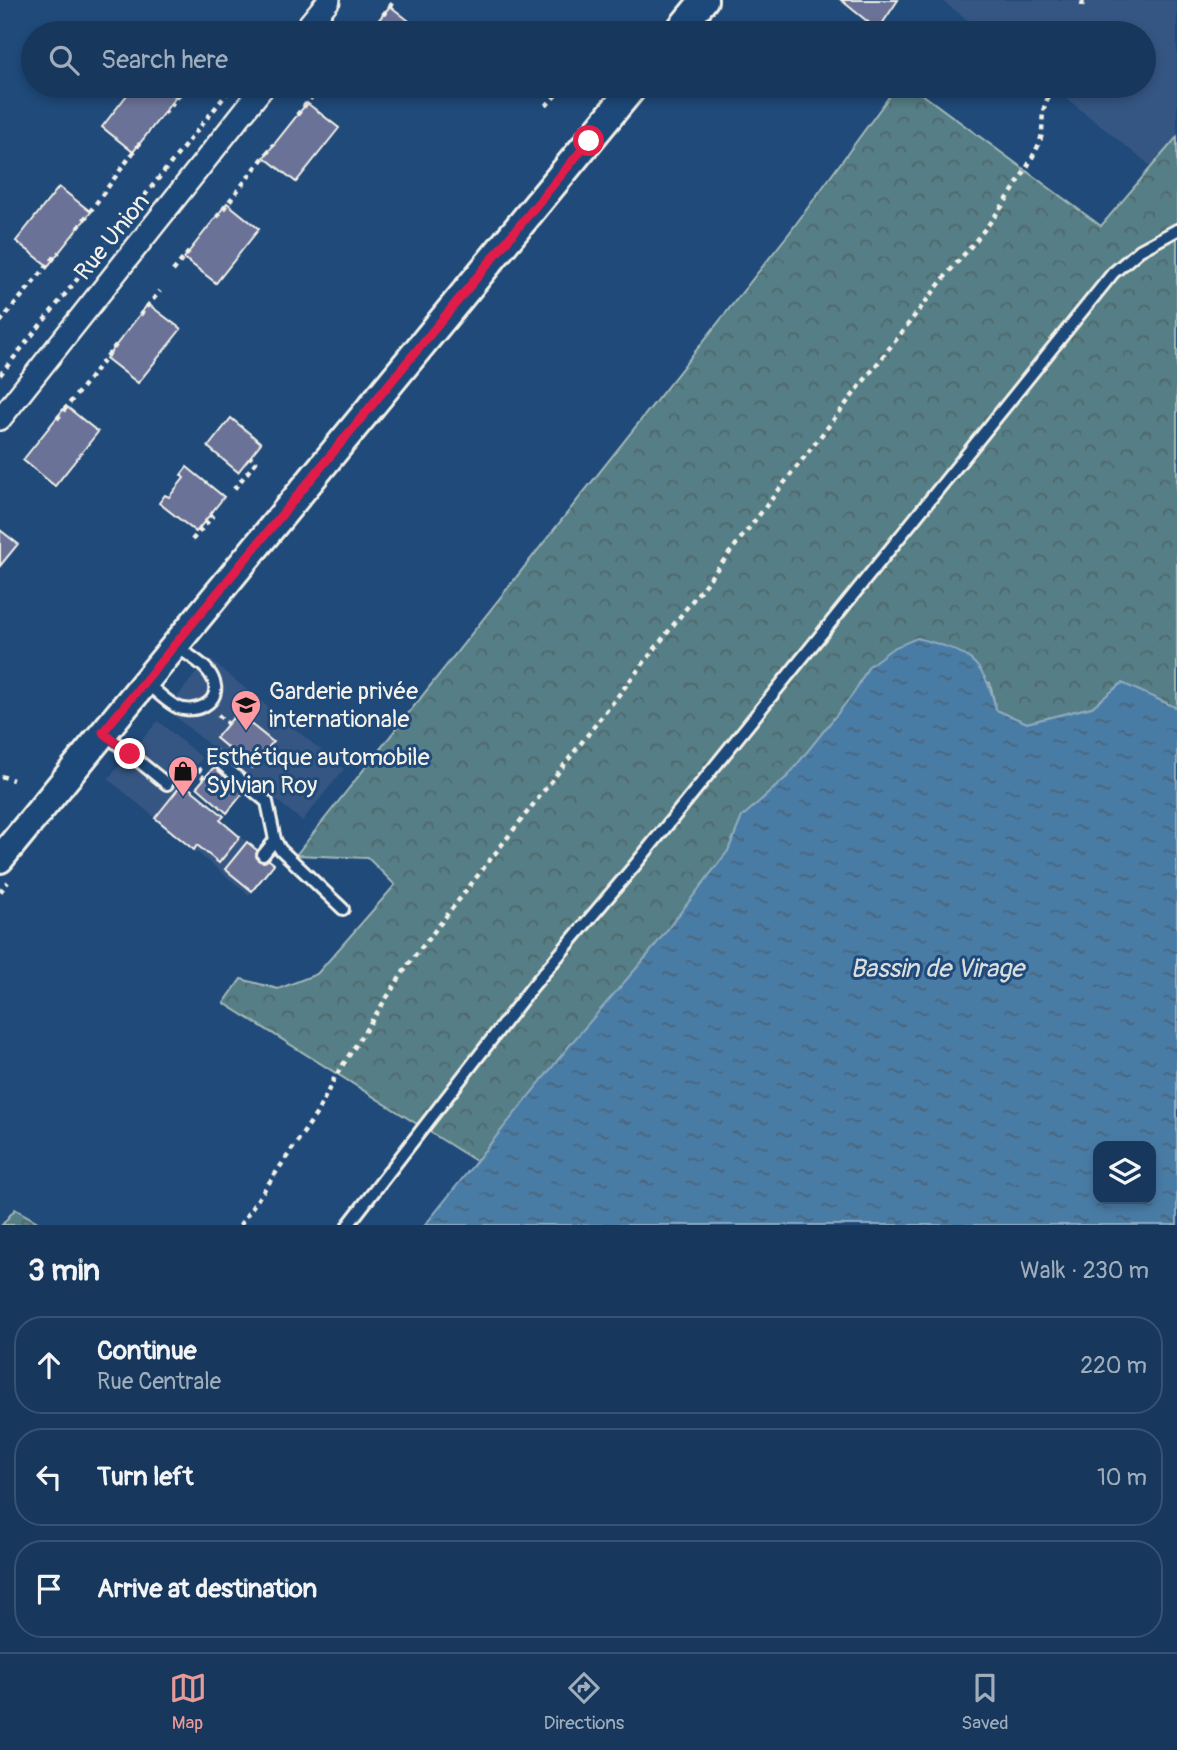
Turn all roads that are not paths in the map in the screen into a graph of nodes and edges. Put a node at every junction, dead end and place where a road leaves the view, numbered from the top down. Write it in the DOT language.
graph roads {
  1 [pos="329,0"];
  2 [pos="704,0"];
  3 [pos="312,21"];
  4 [pos="687,21"];
  5 [pos="254,98"];
  6 [pos="624,98"];
  7 [pos="1177,230"];
  8 [pos="0,419"];
  9 [pos="174,644"];
  10 [pos="144,681"];
  11 [pos="103,732"];
  12 [pos="212,756"];
  13 [pos="167,784"];
  14 [pos="275,840"];
  15 [pos="263,855"];
  16 [pos="0,859"];
  17 [pos="343,909"];
  18 [pos="348,1225"];
  1 -- 3 [label="street"];
  2 -- 4 [label="street"];
  5 -- 8 [label="street, Rue Union"];
  6 -- 9 [label="street"];
  7 -- 18 [label="lane"];
  9 -- 10 [label="street"];
  9 -- 10 [label="lane"];
  10 -- 11 [label="street"];
  11 -- 13 [label="lane"];
  11 -- 16 [label="street"];
  12 -- 14 [label="lane"];
  14 -- 15 [label="lane"];
  14 -- 17 [label="lane"];
}
